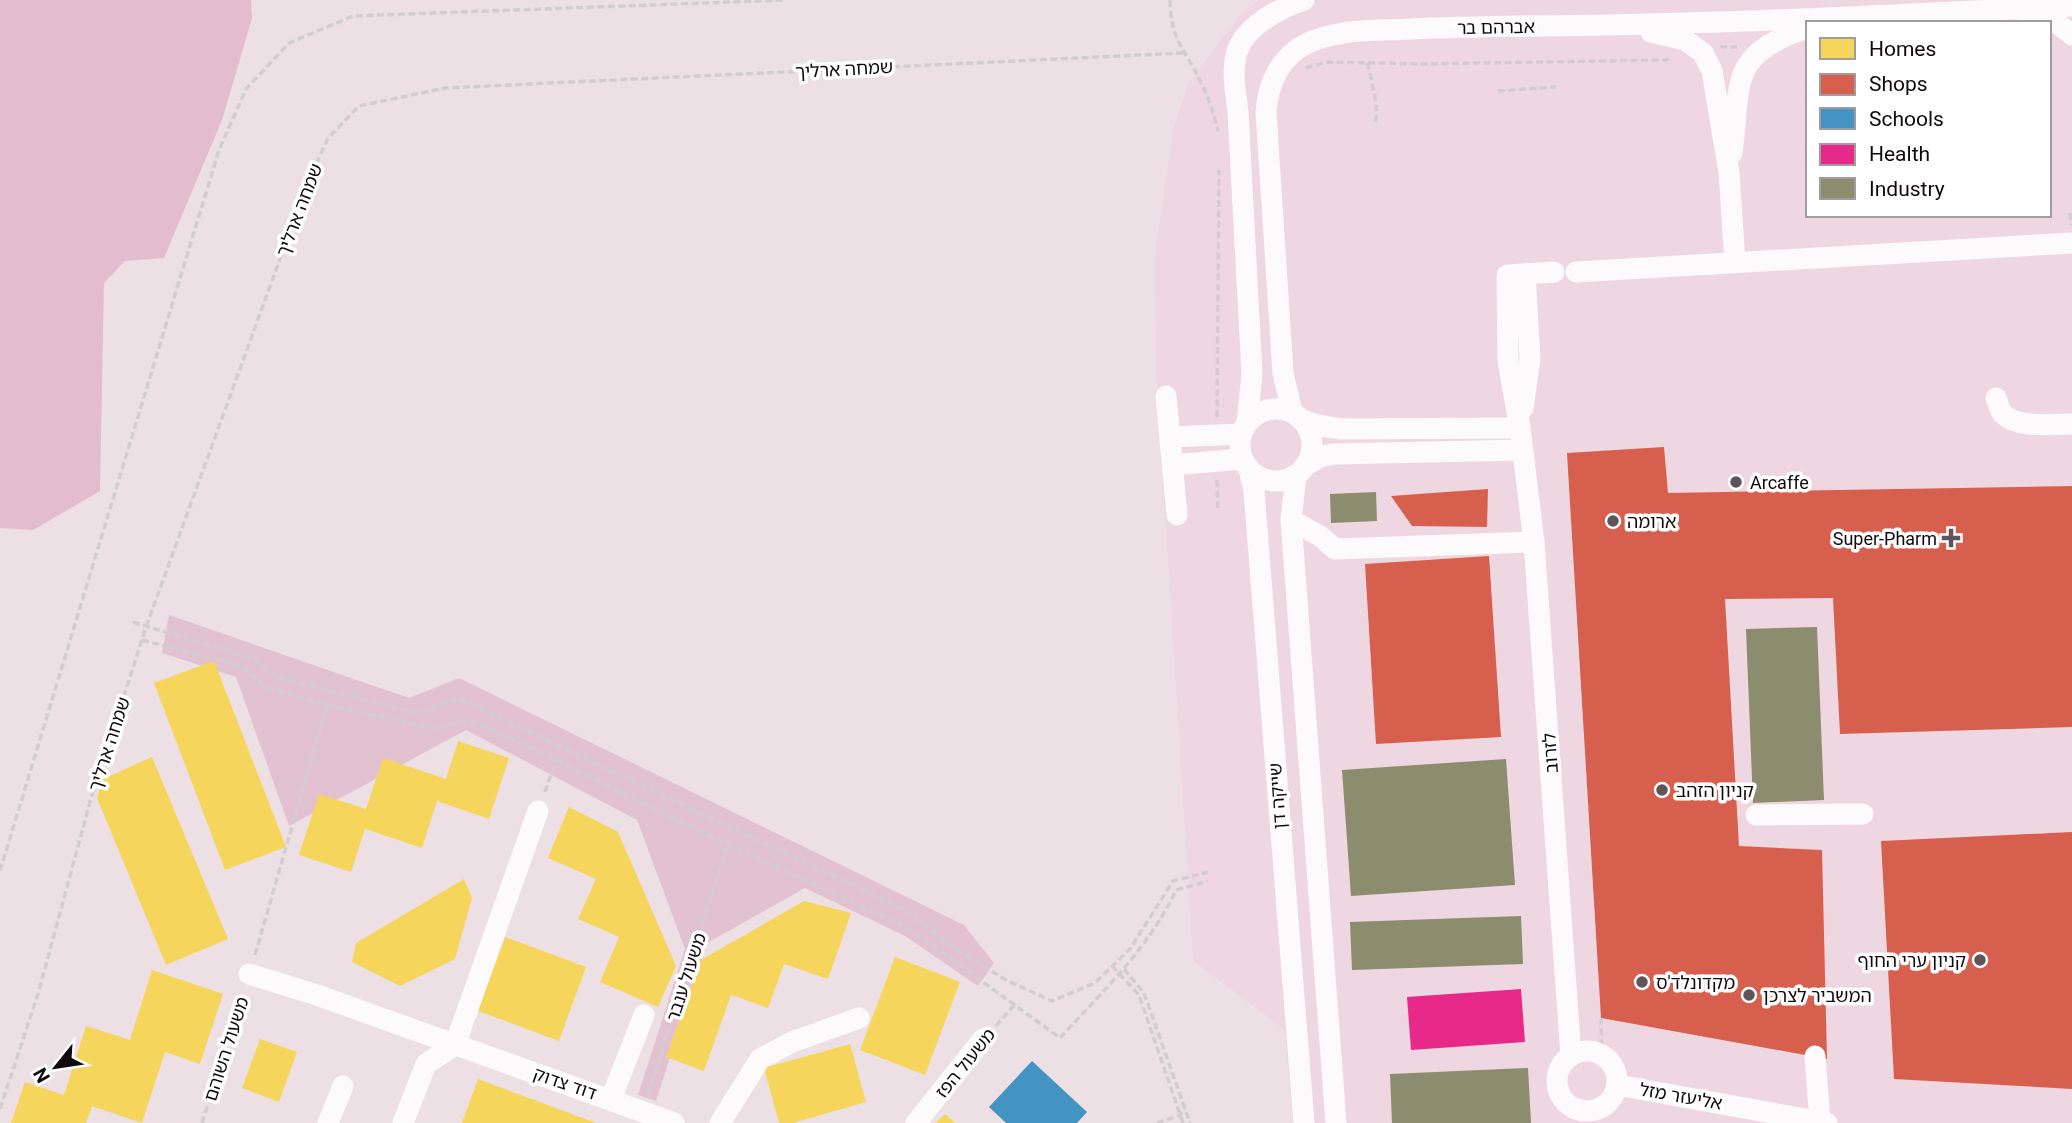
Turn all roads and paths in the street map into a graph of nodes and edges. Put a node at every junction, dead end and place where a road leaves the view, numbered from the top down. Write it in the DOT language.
graph roads {
  1 [pos="785,0"];
  2 [pos="1170,0"];
  3 [pos="1304,0"];
  4 [pos="2072,6"];
  5 [pos="1997,10"];
  6 [pos="1806,21"];
  7 [pos="1829,21"];
  8 [pos="1606,25"];
  9 [pos="1806,28"];
  10 [pos="2072,35"];
  11 [pos="1767,46"];
  12 [pos="1696,48"];
  13 [pos="1183,53"];
  14 [pos="1368,63"];
  15 [pos="1302,69"];
  16 [pos="1556,87"];
  17 [pos="1498,90"];
  18 [pos="1375,124"];
  19 [pos="1220,138"];
  20 [pos="1219,166"];
  21 [pos="1729,172"];
  22 [pos="2072,243"];
  23 [pos="1735,263"];
  24 [pos="1166,396"];
  25 [pos="1996,398"];
  26 [pos="1218,416"];
  27 [pos="1297,416"];
  28 [pos="2072,424"];
  29 [pos="1244,428"];
  30 [pos="1520,428"];
  31 [pos="1170,437"];
  32 [pos="1522,450"];
  33 [pos="1246,464"];
  34 [pos="1173,465"];
  35 [pos="1300,471"];
  36 [pos="1177,515"];
  37 [pos="1291,520"];
  38 [pos="1534,542"];
  39 [pos="133,622"];
  40 [pos="146,627"];
  41 [pos="142,640"];
  42 [pos="327,705"];
  43 [pos="556,760"];
  44 [pos="538,811"];
  45 [pos="1863,814"];
  46 [pos="1756,815"];
  47 [pos="728,844"];
  48 [pos="0,871"];
  49 [pos="1208,872"];
  50 [pos="1208,881"];
  51 [pos="1112,966"];
  52 [pos="1123,969"];
  53 [pos="249,974"];
  54 [pos="1119,974"];
  55 [pos="1015,1004"];
  56 [pos="644,1015"];
  57 [pos="859,1018"];
  58 [pos="1601,1018"];
  59 [pos="983,1040"];
  60 [pos="454,1045"];
  61 [pos="1571,1056"];
  62 [pos="1602,1056"];
  63 [pos="1815,1056"];
  64 [pos="1617,1085"];
  65 [pos="342,1086"];
  66 [pos="611,1099"];
  67 [pos="1185,1107"];
  68 [pos="0,1109"];
  69 [pos="643,1110"];
  70 [pos="1180,1115"];
  71 [pos="1578,1116"];
  72 [pos="1816,1122"];
  73 [pos="202,1123"];
  74 [pos="328,1123"];
  75 [pos="403,1123"];
  76 [pos="674,1123"];
  77 [pos="720,1123"];
  78 [pos="916,1123"];
  79 [pos="1157,1123"];
  80 [pos="1183,1123"];
  81 [pos="1190,1123"];
  82 [pos="1304,1123"];
  83 [pos="1336,1123"];
  1 -- 48 [label="path"];
  2 -- 13 [label="path"];
  3 -- 29 [label="street"];
  4 -- 5 [label="street, אברהם בר"];
  5 -- 7 [label="street, אברהם בר"];
  5 -- 10 [label="street"];
  6 -- 8 [label="street, אברהם בר"];
  8 -- 12 [label="street"];
  8 -- 27 [label="street, אברהם בר"];
  9 -- 11 [label="street"];
  11 -- 12 [label="path"];
  11 -- 21 [label="street"];
  12 -- 14 [label="path"];
  12 -- 21 [label="street"];
  13 -- 19 [label="path"];
  13 -- 40 [label="path, שמחה ארליך"];
  14 -- 15 [label="path"];
  14 -- 18 [label="path"];
  16 -- 17 [label="path"];
  20 -- 26 [label="path"];
  21 -- 23 [label="street"];
  22 -- 23 [label="street"];
  23 -- 30 [label="street, לזרוב"];
  24 -- 31 [label="street"];
  25 -- 28 [label="street"];
  27 -- 29 [label="street"];
  27 -- 30 [label="street"];
  27 -- 35 [label="street"];
  29 -- 31 [label="street"];
  29 -- 33 [label="street"];
  30 -- 32 [label="street, לזרוב"];
  31 -- 34 [label="street"];
  32 -- 35 [label="street"];
  32 -- 38 [label="street, לזרוב"];
  33 -- 34 [label="street"];
  33 -- 35 [label="street"];
  33 -- 82 [label="street, שייקה דן"];
  34 -- 36 [label="street"];
  35 -- 37 [label="street, שייקה דן"];
  37 -- 38 [label="street"];
  37 -- 83 [label="street, שייקה דן"];
  38 -- 61 [label="street, לזרוב"];
  39 -- 40 [label="path"];
  40 -- 41 [label="path, שמחה ארליך"];
  40 -- 51 [label="path"];
  41 -- 42 [label="path"];
  41 -- 68 [label="path, שמחה ארליך"];
  42 -- 43 [label="path"];
  42 -- 53 [label="path, משעול השוהם"];
  43 -- 44 [label="path"];
  43 -- 47 [label="path"];
  44 -- 60 [label="street"];
  45 -- 46 [label="street"];
  47 -- 55 [label="path"];
  47 -- 69 [label="path, משעול ענבר"];
  49 -- 51 [label="path"];
  50 -- 52 [label="path"];
  51 -- 54 [label="path"];
  52 -- 54 [label="path"];
  52 -- 67 [label="path"];
  53 -- 60 [label="street, דוד צדוק"];
  53 -- 73 [label="path, משעול השוהם"];
  54 -- 55 [label="path"];
  54 -- 70 [label="path"];
  55 -- 59 [label="path, משעול הפז"];
  56 -- 66 [label="street"];
  57 -- 77 [label="street"];
  58 -- 62 [label="path"];
  59 -- 78 [label="street, משעול הפז"];
  60 -- 66 [label="street, דוד צדוק"];
  60 -- 75 [label="street"];
  61 -- 62 [label="street"];
  61 -- 71 [label="street"];
  62 -- 64 [label="street"];
  63 -- 72 [label="street"];
  64 -- 71 [label="street"];
  64 -- 72 [label="street, אליעזר מזל"];
  65 -- 74 [label="street"];
  66 -- 69 [label="street, דוד צדוק"];
  67 -- 70 [label="path"];
  67 -- 81 [label="path"];
  69 -- 76 [label="street, דוד צדוק"];
  70 -- 79 [label="path"];
  70 -- 80 [label="path"];
}
